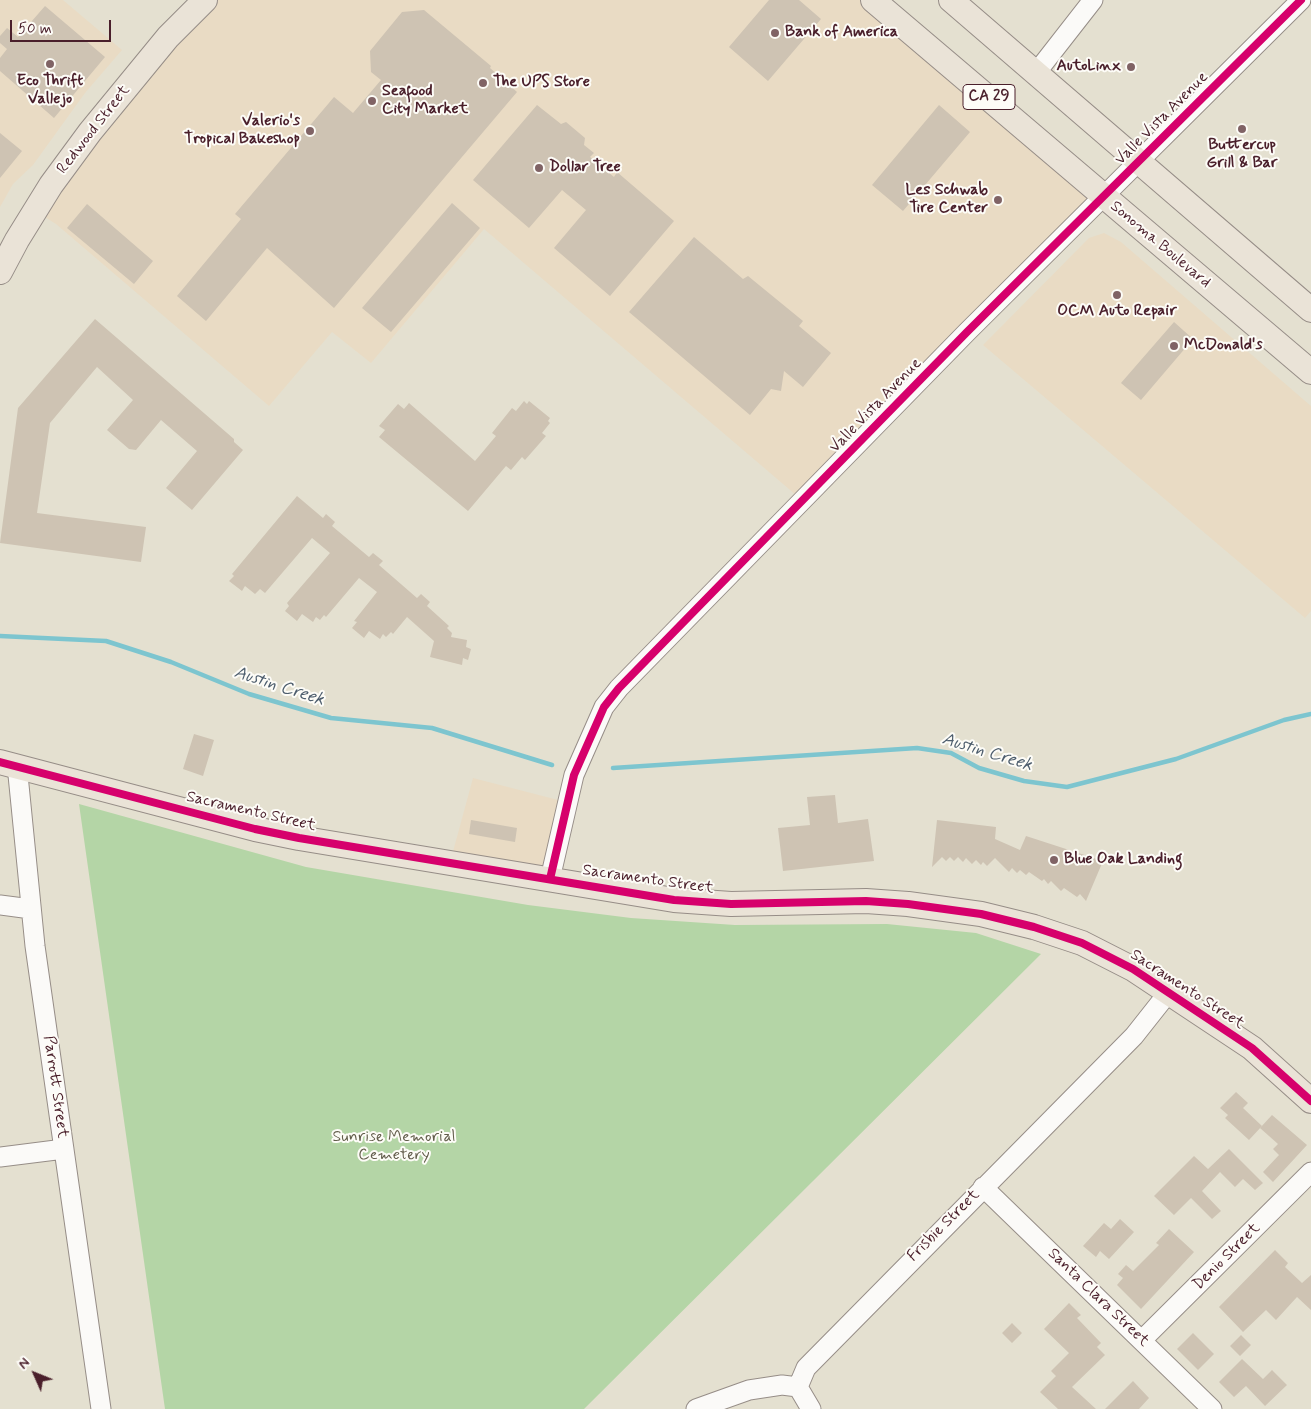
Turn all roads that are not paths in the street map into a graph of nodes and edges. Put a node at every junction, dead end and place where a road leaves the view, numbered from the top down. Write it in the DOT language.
graph roads {
  1 [pos="205,0"];
  2 [pos="873,0"];
  3 [pos="950,0"];
  4 [pos="1093,0"];
  5 [pos="1301,0"];
  6 [pos="1036,73"];
  7 [pos="1138,161"];
  8 [pos="1103,196"];
  9 [pos="0,272"];
  10 [pos="1311,310"];
  11 [pos="1311,372"];
  12 [pos="8,763"];
  13 [pos="550,880"];
  14 [pos="0,905"];
  15 [pos="31,909"];
  16 [pos="1168,992"];
  17 [pos="1311,1101"];
  18 [pos="64,1149"];
  19 [pos="0,1157"];
  20 [pos="1311,1172"];
  21 [pos="983,1187"];
  22 [pos="1142,1340"];
  23 [pos="798,1387"];
  24 [pos="101,1409"];
  25 [pos="696,1409"];
  26 [pos="811,1409"];
  27 [pos="1212,1409"];
  1 -- 9 [label="main road, Redwood Street"];
  2 -- 8 [label="main road, Sonoma Boulevard / CA 29"];
  3 -- 6 [label="main road, CA 29"];
  4 -- 6 [label="street"];
  5 -- 7 [label="street, Valle Vista Avenue"];
  6 -- 7 [label="main road, CA 29"];
  7 -- 8 [label="street, Valle Vista Avenue"];
  7 -- 10 [label="main road, CA 29"];
  8 -- 11 [label="main road, Sonoma Boulevard / CA 29"];
  8 -- 13 [label="street, Valle Vista Avenue"];
  12 -- 13 [label="main road, Sacramento Street"];
  12 -- 15 [label="street, Parrott Street"];
  13 -- 16 [label="main road, Sacramento Street"];
  14 -- 15 [label="street"];
  15 -- 18 [label="street, Parrott Street"];
  16 -- 17 [label="main road, Sacramento Street"];
  16 -- 21 [label="street, Frisbie Street"];
  18 -- 19 [label="street"];
  18 -- 24 [label="street, Parrott Street"];
  20 -- 22 [label="street, Denio Street"];
  21 -- 22 [label="street, Santa Clara Street"];
  21 -- 23 [label="street, Frisbie Street"];
  22 -- 27 [label="street, Santa Clara Street"];
  23 -- 25 [label="street"];
  23 -- 26 [label="street"];
}
